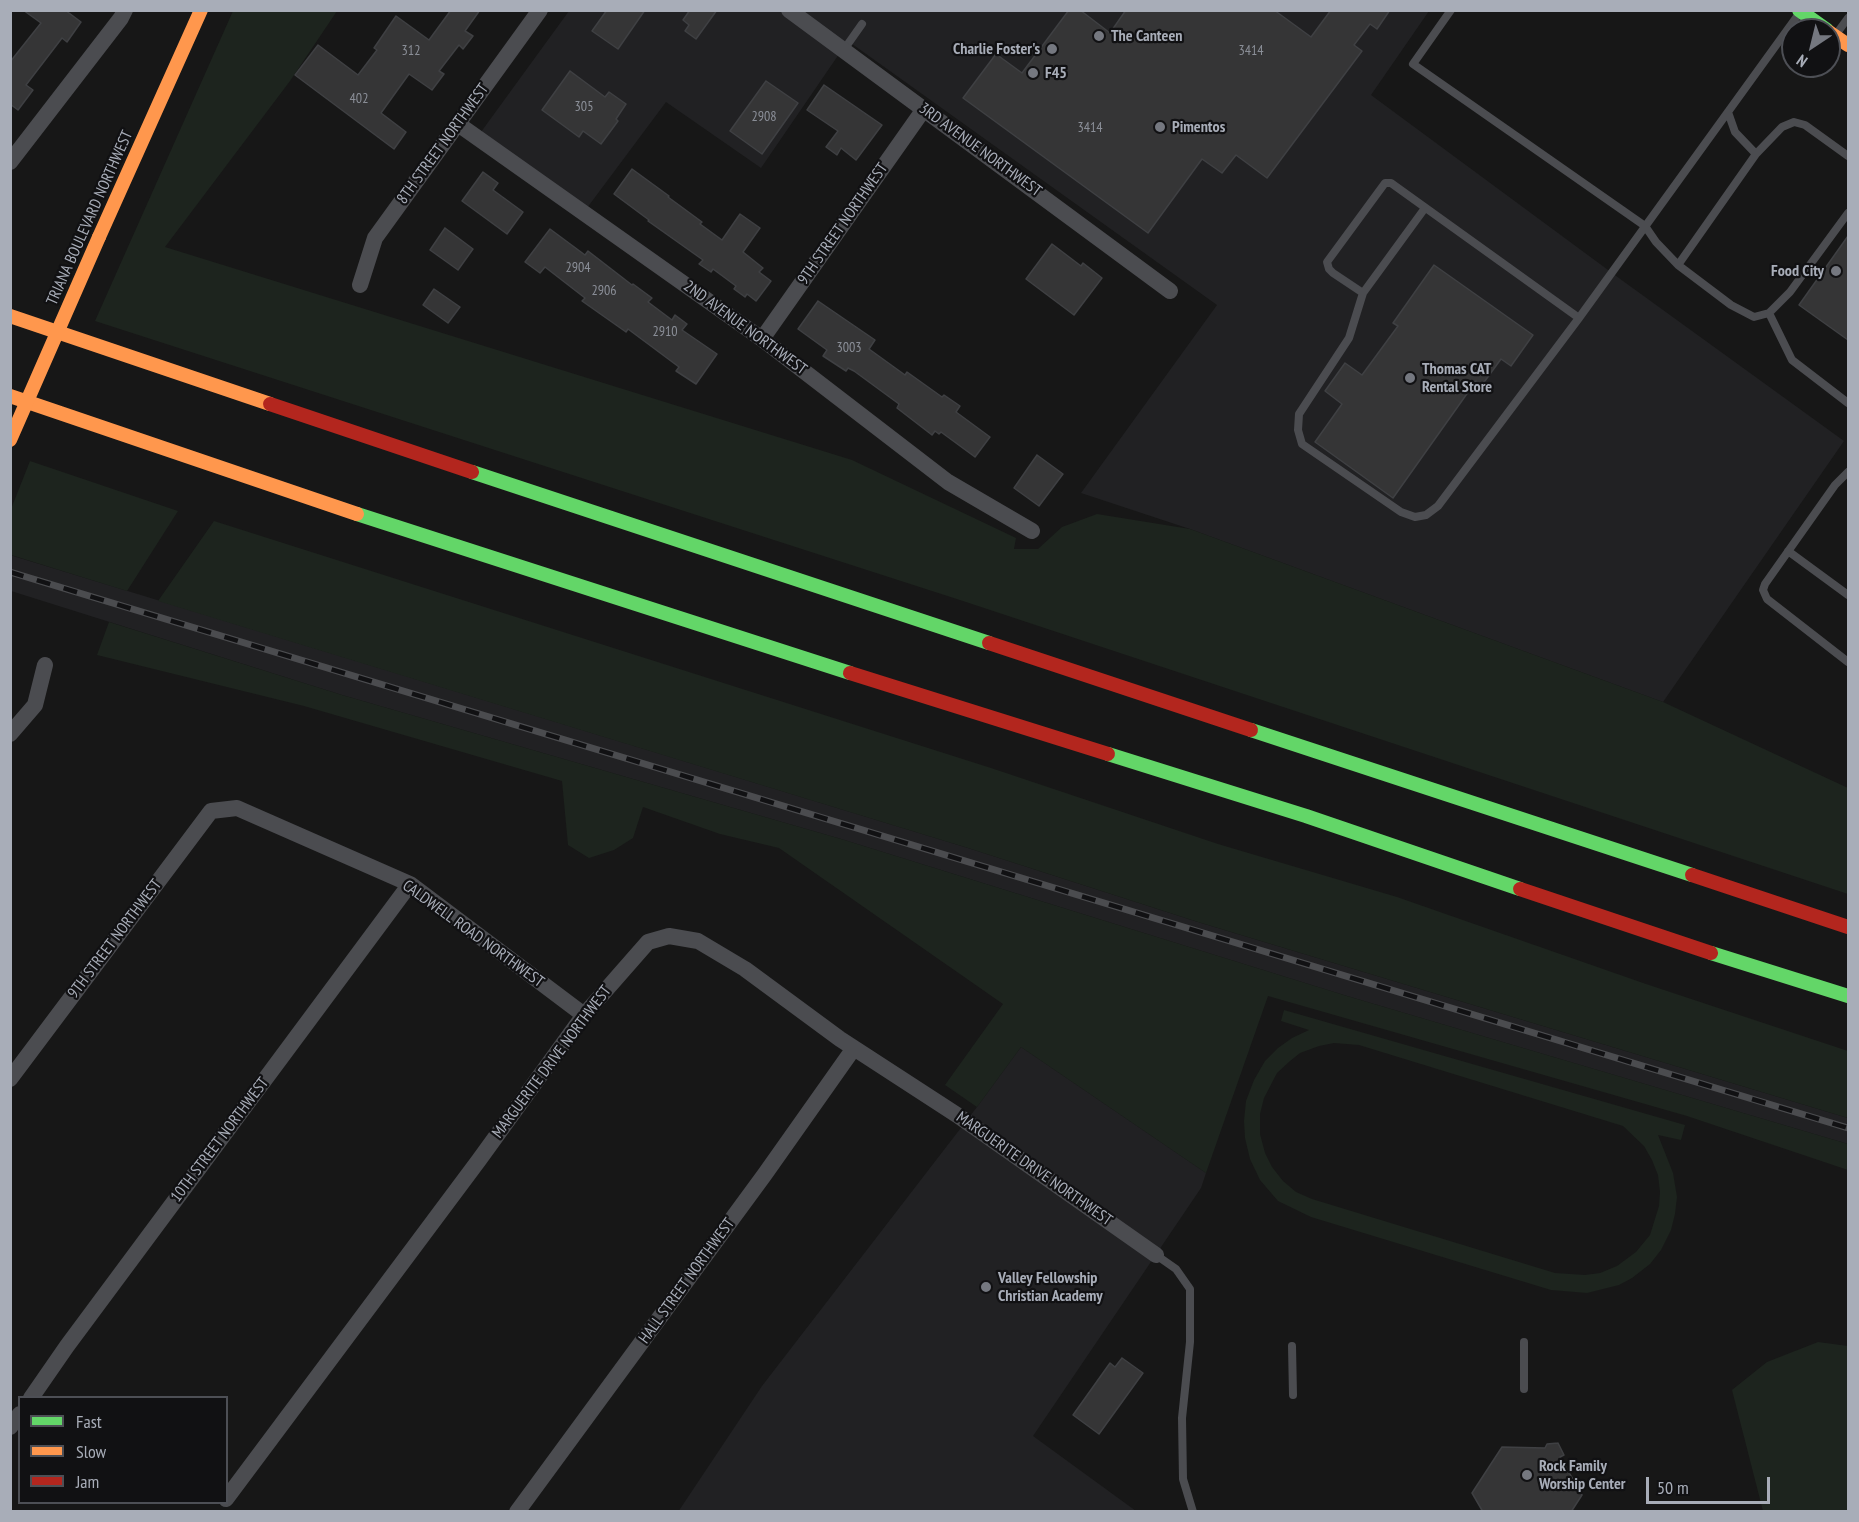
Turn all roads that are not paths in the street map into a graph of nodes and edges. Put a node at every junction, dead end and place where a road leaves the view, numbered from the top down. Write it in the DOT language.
graph roads {
  1 [pos="125,10"];
  2 [pos="201,10"];
  3 [pos="540,10"];
  4 [pos="1451,10"];
  5 [pos="1800,11"];
  6 [pos="793,12"];
  7 [pos="861,24"];
  8 [pos="843,51"];
  9 [pos="924,109"];
  10 [pos="1728,112"];
  11 [pos="458,124"];
  12 [pos="1756,154"];
  13 [pos="1848,156"];
  14 [pos="10,162"];
  15 [pos="1425,208"];
  16 [pos="1848,213"];
  17 [pos="1646,226"];
  18 [pos="1678,265"];
  19 [pos="360,285"];
  20 [pos="1170,291"];
  21 [pos="1363,293"];
  22 [pos="1769,313"];
  23 [pos="10,316"];
  24 [pos="1579,318"];
  25 [pos="762,339"];
  26 [pos="10,396"];
  27 [pos="1848,403"];
  28 [pos="10,440"];
  29 [pos="1848,472"];
  30 [pos="1032,531"];
  31 [pos="1788,551"];
  32 [pos="1848,595"];
  33 [pos="1848,662"];
  34 [pos="45,665"];
  35 [pos="10,734"];
  36 [pos="225,809"];
  37 [pos="410,884"];
  38 [pos="1848,927"];
  39 [pos="1848,996"];
  40 [pos="584,1015"];
  41 [pos="854,1048"];
  42 [pos="10,1079"];
  43 [pos="1156,1255"];
  44 [pos="1524,1342"];
  45 [pos="1292,1346"];
  46 [pos="1524,1389"];
  47 [pos="1293,1395"];
  48 [pos="32,1396"];
  49 [pos="228,1497"];
  50 [pos="517,1512"];
  51 [pos="1193,1512"];
  1 -- 14 [label="street"];
  2 -- 28 [label="main road, TRIANA BOULEVARD NORTHWEST, bridge"];
  3 -- 11 [label="street, 8TH STREET NORTHWEST"];
  4 -- 17 [label="lane"];
  5 -- 10 [label="lane"];
  6 -- 8 [label="street, 3RD AVENUE NORTHWEST"];
  7 -- 8 [label="lane"];
  8 -- 9 [label="street, 3RD AVENUE NORTHWEST"];
  9 -- 20 [label="street, 3RD AVENUE NORTHWEST"];
  9 -- 25 [label="street, 9TH STREET NORTHWEST"];
  10 -- 12 [label="lane"];
  10 -- 17 [label="lane"];
  11 -- 19 [label="street, 8TH STREET NORTHWEST"];
  11 -- 25 [label="street, 2ND AVENUE NORTHWEST"];
  12 -- 13 [label="lane"];
  12 -- 18 [label="lane"];
  15 -- 21 [label="lane"];
  15 -- 21 [label="lane"];
  15 -- 24 [label="lane"];
  16 -- 22 [label="lane"];
  17 -- 18 [label="lane"];
  17 -- 24 [label="lane"];
  18 -- 22 [label="lane"];
  21 -- 24 [label="lane"];
  22 -- 27 [label="lane"];
  23 -- 38 [label="main road"];
  25 -- 30 [label="street, 2ND AVENUE NORTHWEST"];
  26 -- 39 [label="main road"];
  29 -- 31 [label="lane"];
  31 -- 32 [label="lane"];
  31 -- 33 [label="lane"];
  34 -- 35 [label="street"];
  36 -- 37 [label="street, CALDWELL ROAD NORTHWEST"];
  36 -- 42 [label="street, 9TH STREET NORTHWEST"];
  37 -- 40 [label="street, CALDWELL ROAD NORTHWEST"];
  37 -- 48 [label="street, 10TH STREET NORTHWEST"];
  40 -- 41 [label="street, MARGUERITE DRIVE NORTHWEST"];
  40 -- 49 [label="street, MARGUERITE DRIVE NORTHWEST"];
  41 -- 43 [label="street, MARGUERITE DRIVE NORTHWEST"];
  41 -- 50 [label="street, HALL STREET NORTHWEST"];
  43 -- 51 [label="lane"];
  44 -- 46 [label="lane"];
  45 -- 47 [label="lane"];
}
